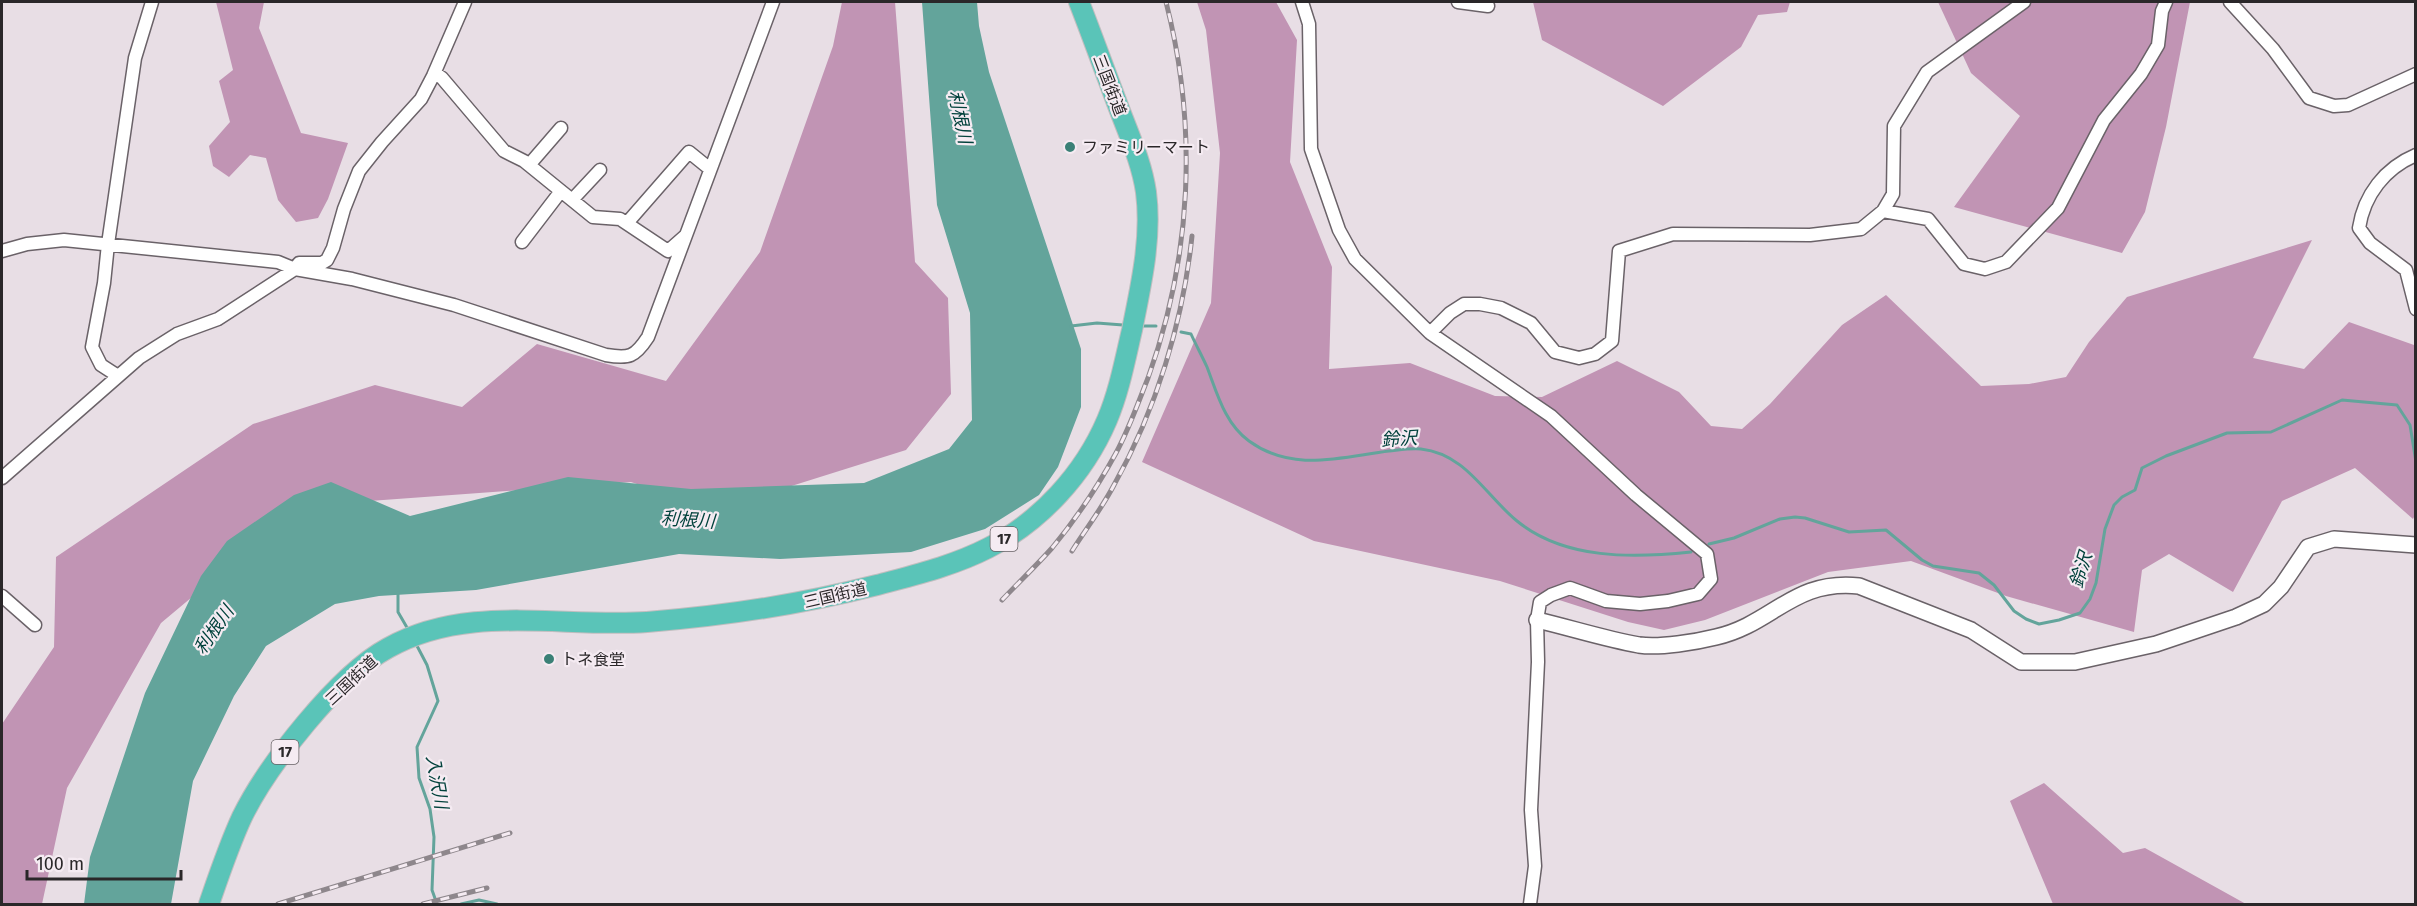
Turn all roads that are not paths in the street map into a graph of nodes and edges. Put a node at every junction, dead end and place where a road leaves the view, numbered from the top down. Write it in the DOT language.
graph roads {
  1 [pos="152,2"];
  2 [pos="465,2"];
  3 [pos="773,2"];
  4 [pos="1079,2"];
  5 [pos="1302,2"];
  6 [pos="1458,2"];
  7 [pos="2025,2"];
  8 [pos="2166,2"];
  9 [pos="2230,2"];
  10 [pos="1488,6"];
  11 [pos="435,73"];
  12 [pos="2415,74"];
  13 [pos="561,128"];
  14 [pos="2415,155"];
  15 [pos="529,165"];
  16 [pos="711,169"];
  17 [pos="600,170"];
  18 [pos="561,191"];
  19 [pos="572,200"];
  20 [pos="1883,211"];
  21 [pos="627,223"];
  22 [pos="686,236"];
  23 [pos="522,242"];
  24 [pos="108,244"];
  25 [pos="2,251"];
  26 [pos="295,269"];
  27 [pos="2415,309"];
  28 [pos="1430,333"];
  29 [pos="118,376"];
  30 [pos="2,478"];
  31 [pos="2415,545"];
  32 [pos="2,596"];
  33 [pos="1537,620"];
  34 [pos="35,625"];
  35 [pos="210,904"];
  36 [pos="1530,904"];
  1 -- 24 [label="street"];
  2 -- 11 [label="street"];
  3 -- 16 [label="street"];
  4 -- 35 [label="highway, 三国街道 / 17"];
  5 -- 28 [label="street"];
  6 -- 10 [label="street"];
  7 -- 20 [label="street"];
  8 -- 20 [label="street"];
  9 -- 12 [label="street"];
  11 -- 15 [label="street"];
  11 -- 26 [label="street"];
  13 -- 15 [label="street"];
  14 -- 27 [label="street"];
  15 -- 18 [label="street"];
  16 -- 21 [label="street"];
  16 -- 22 [label="street"];
  17 -- 19 [label="street"];
  18 -- 19 [label="street"];
  18 -- 23 [label="street"];
  19 -- 21 [label="street"];
  20 -- 28 [label="street"];
  21 -- 22 [label="street"];
  22 -- 26 [label="street"];
  24 -- 25 [label="street"];
  24 -- 26 [label="street"];
  24 -- 29 [label="street"];
  26 -- 29 [label="street"];
  28 -- 33 [label="street"];
  29 -- 30 [label="street"];
  31 -- 33 [label="street"];
  32 -- 34 [label="street"];
  33 -- 36 [label="street"];
}
